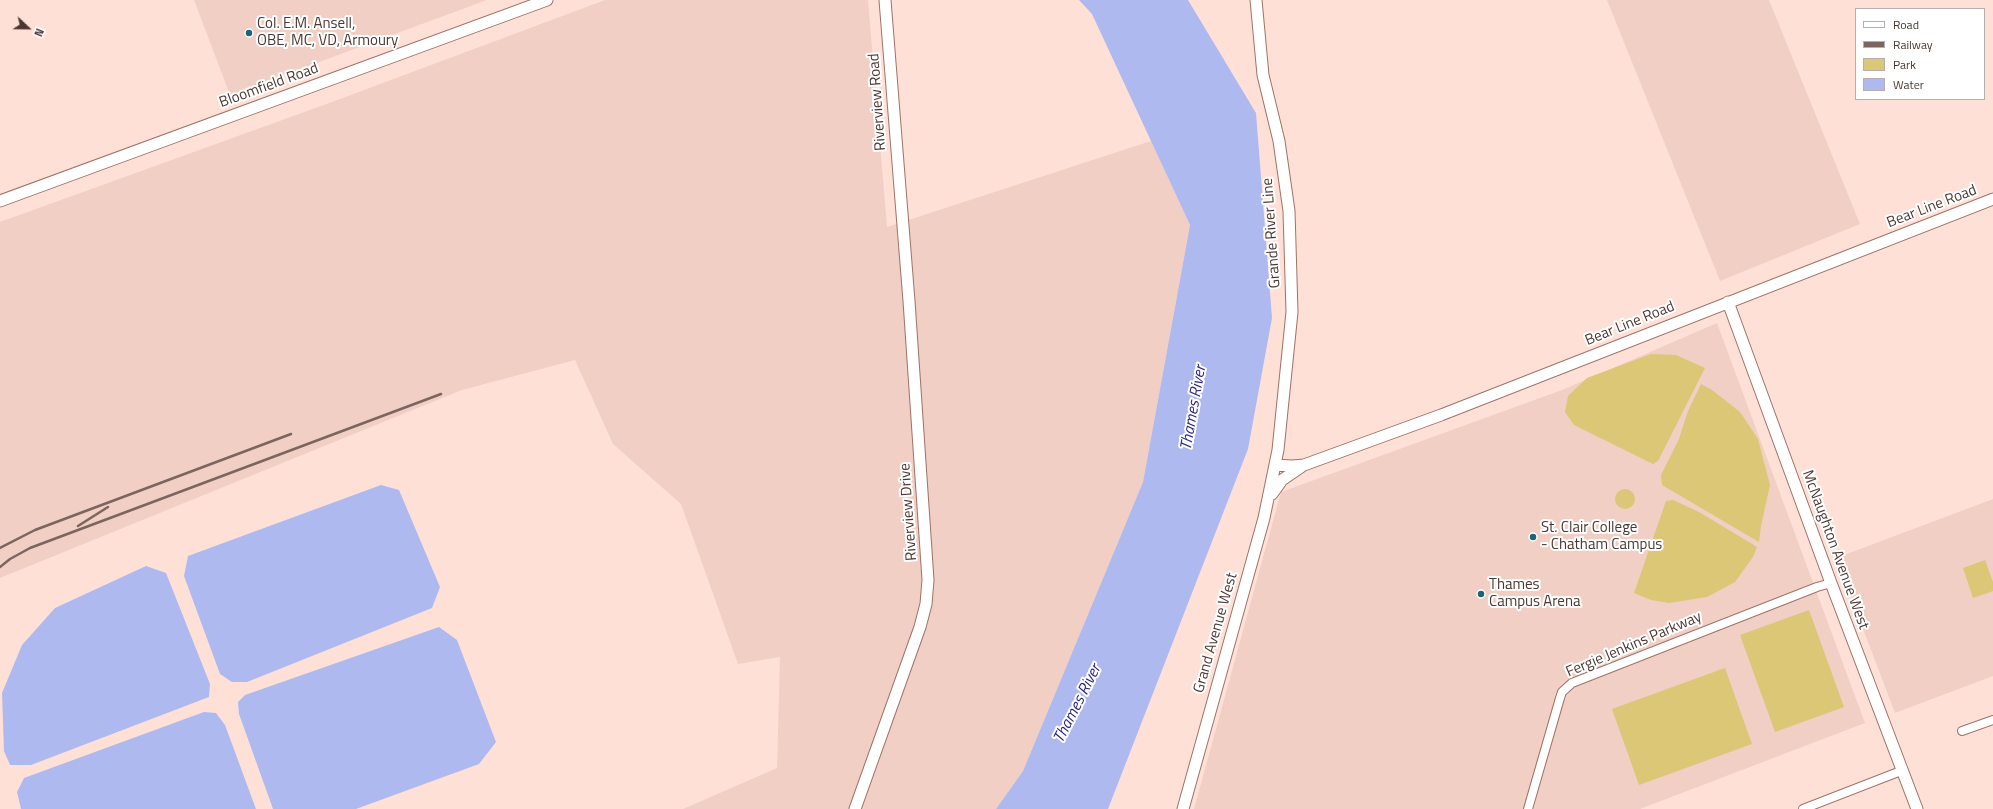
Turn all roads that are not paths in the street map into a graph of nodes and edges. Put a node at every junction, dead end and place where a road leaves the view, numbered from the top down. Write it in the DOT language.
graph roads {
  1 [pos="548,0"];
  2 [pos="885,0"];
  3 [pos="1256,0"];
  4 [pos="1993,199"];
  5 [pos="0,201"];
  6 [pos="900,201"];
  7 [pos="1728,302"];
  8 [pos="1275,465"];
  9 [pos="1304,465"];
  10 [pos="1266,508"];
  11 [pos="1831,583"];
  12 [pos="1993,720"];
  13 [pos="1962,731"];
  14 [pos="1901,771"];
  15 [pos="855,809"];
  16 [pos="1184,809"];
  17 [pos="1528,809"];
  18 [pos="1803,809"];
  19 [pos="1917,809"];
  1 -- 5 [label="main road, Bloomfield Road"];
  2 -- 6 [label="main road, Riverview Road"];
  3 -- 8 [label="main road, Grande River Line"];
  4 -- 7 [label="main road, Bear Line Road"];
  6 -- 15 [label="main road, Riverview Drive"];
  7 -- 9 [label="main road, Bear Line Road"];
  7 -- 11 [label="main road, McNaughton Avenue West"];
  8 -- 9 [label="main road, Bear Line Road"];
  8 -- 10 [label="main road, Grand Avenue West"];
  9 -- 10 [label="main road"];
  10 -- 16 [label="main road, Grand Avenue West"];
  11 -- 14 [label="main road, McNaughton Avenue West"];
  11 -- 17 [label="street, Fergie Jenkins Parkway"];
  12 -- 13 [label="street"];
  14 -- 18 [label="street"];
  14 -- 19 [label="main road, McNaughton Avenue West"];
}
